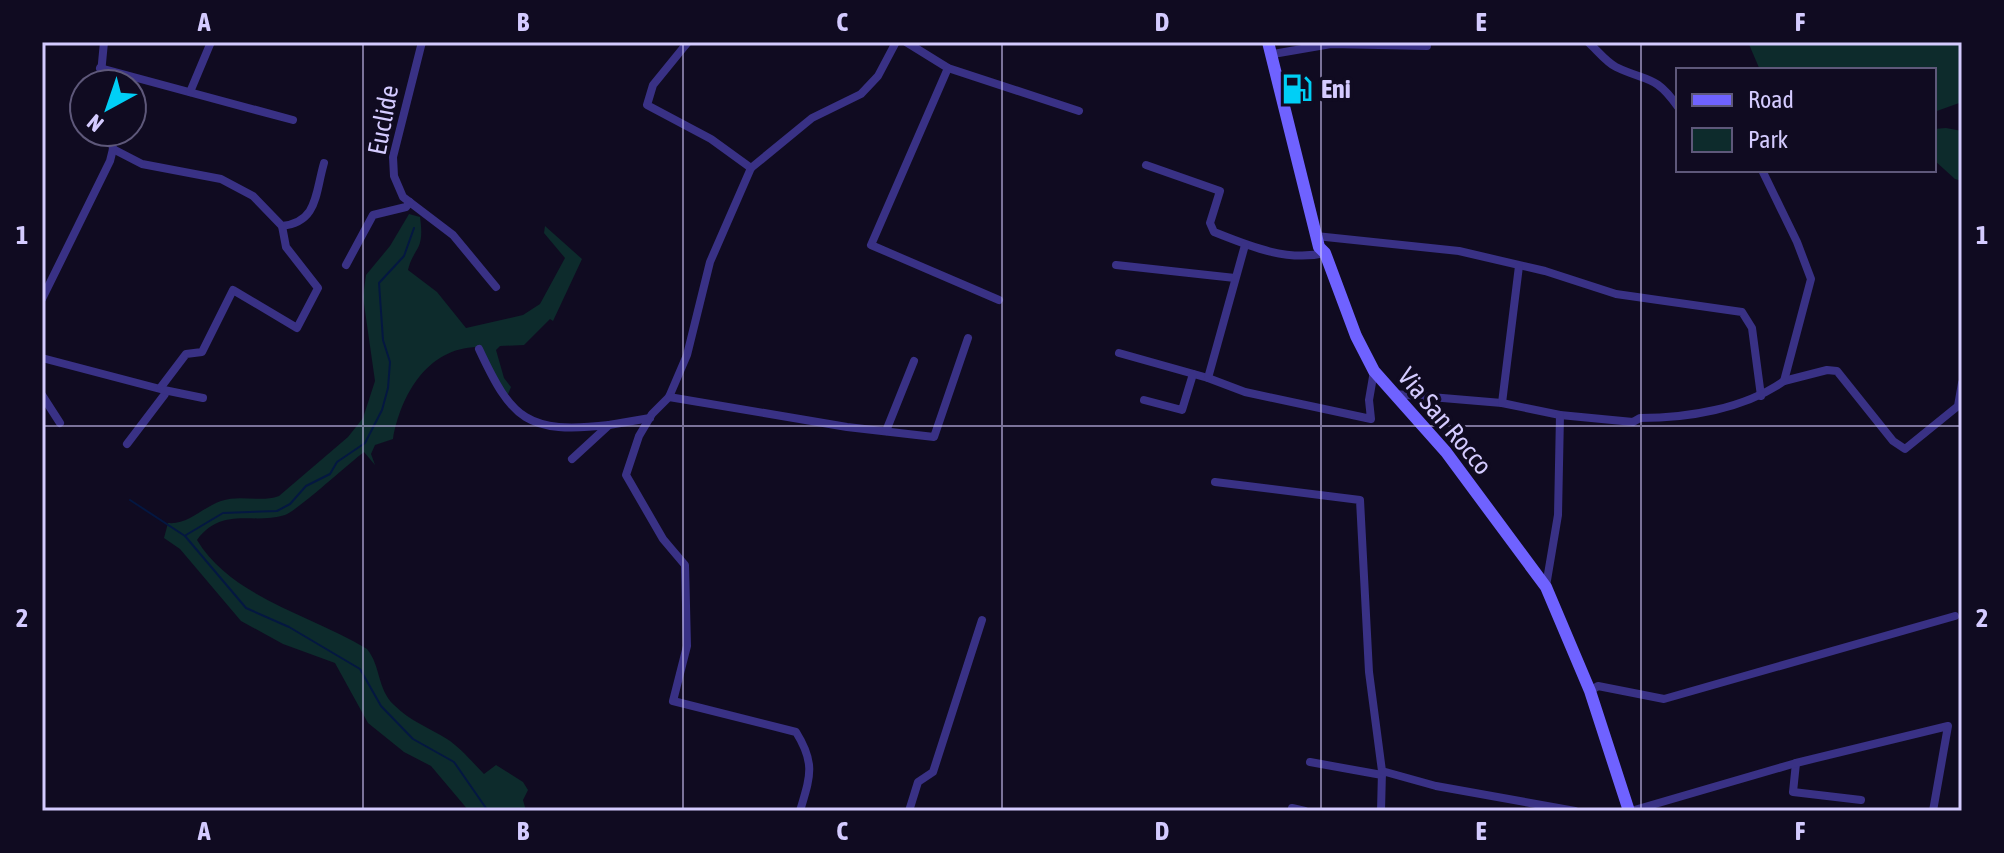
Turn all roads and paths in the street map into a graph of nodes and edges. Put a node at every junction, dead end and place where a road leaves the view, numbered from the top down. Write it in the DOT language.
graph roads {
  1 [pos="104,42"];
  2 [pos="211,42"];
  3 [pos="422,42"];
  4 [pos="688,42"];
  5 [pos="896,42"];
  6 [pos="906,42"];
  7 [pos="1588,42"];
  8 [pos="1427,46"];
  9 [pos="1270,48"];
  10 [pos="100,68"];
  11 [pos="948,68"];
  12 [pos="148,81"];
  13 [pos="190,92"];
  14 [pos="1676,104"];
  15 [pos="1079,111"];
  16 [pos="293,120"];
  17 [pos="113,149"];
  18 [pos="324,163"];
  19 [pos="1146,165"];
  20 [pos="751,168"];
  21 [pos="1763,172"];
  22 [pos="410,202"];
  23 [pos="282,226"];
  24 [pos="1316,236"];
  25 [pos="1245,245"];
  26 [pos="1325,253"];
  27 [pos="346,265"];
  28 [pos="1116,265"];
  29 [pos="1519,266"];
  30 [pos="1235,278"];
  31 [pos="496,287"];
  32 [pos="42,299"];
  33 [pos="999,300"];
  34 [pos="968,338"];
  35 [pos="479,349"];
  36 [pos="1119,353"];
  37 [pos="42,358"];
  38 [pos="914,361"];
  39 [pos="1374,371"];
  40 [pos="1193,374"];
  41 [pos="1208,378"];
  42 [pos="1784,381"];
  43 [pos="1962,383"];
  44 [pos="163,389"];
  45 [pos="1394,394"];
  46 [pos="42,395"];
  47 [pos="1761,396"];
  48 [pos="669,397"];
  49 [pos="203,398"];
  50 [pos="1144,400"];
  51 [pos="1502,403"];
  52 [pos="1560,415"];
  53 [pos="650,418"];
  54 [pos="60,423"];
  55 [pos="609,425"];
  56 [pos="886,431"];
  57 [pos="127,444"];
  58 [pos="572,459"];
  59 [pos="1215,482"];
  60 [pos="1546,587"];
  61 [pos="1955,616"];
  62 [pos="982,620"];
  63 [pos="1590,691"];
  64 [pos="1310,762"];
  65 [pos="1796,763"];
  66 [pos="1382,773"];
  67 [pos="1861,800"];
  68 [pos="1292,808"];
  69 [pos="800,811"];
  70 [pos="909,811"];
  71 [pos="1305,811"];
  72 [pos="1381,811"];
  73 [pos="1575,811"];
  74 [pos="1630,811"];
  75 [pos="1933,811"];
  1 -- 10 [label="street"];
  2 -- 13 [label="street"];
  3 -- 22 [label="street, Euclide"];
  4 -- 20 [label="street"];
  5 -- 20 [label="street"];
  6 -- 11 [label="street"];
  7 -- 14 [label="street"];
  8 -- 9 [label="street"];
  9 -- 24 [label="street, Via San Rocco"];
  11 -- 15 [label="street"];
  11 -- 33 [label="street"];
  12 -- 13 [label="street"];
  13 -- 16 [label="street"];
  17 -- 23 [label="street"];
  17 -- 32 [label="street"];
  18 -- 23 [label="street"];
  19 -- 25 [label="street"];
  20 -- 48 [label="street"];
  21 -- 42 [label="street"];
  22 -- 27 [label="street"];
  22 -- 31 [label="street"];
  23 -- 44 [label="street"];
  24 -- 26 [label="street, Via San Rocco"];
  24 -- 29 [label="street"];
  25 -- 26 [label="street"];
  25 -- 30 [label="street"];
  26 -- 39 [label="street, Via San Rocco"];
  28 -- 30 [label="street"];
  29 -- 47 [label="street"];
  29 -- 51 [label="street"];
  30 -- 41 [label="street"];
  34 -- 56 [label="street"];
  35 -- 55 [label="street"];
  36 -- 40 [label="street"];
  37 -- 44 [label="street"];
  38 -- 56 [label="street"];
  39 -- 41 [label="street"];
  39 -- 45 [label="street, Via San Rocco"];
  40 -- 41 [label="street"];
  40 -- 50 [label="street"];
  42 -- 43 [label="street"];
  42 -- 47 [label="street"];
  44 -- 49 [label="street"];
  44 -- 57 [label="street"];
  45 -- 51 [label="street"];
  45 -- 60 [label="street, Via San Rocco"];
  46 -- 54 [label="street"];
  47 -- 52 [label="street"];
  48 -- 53 [label="street"];
  48 -- 56 [label="street"];
  51 -- 52 [label="street"];
  52 -- 60 [label="street"];
  53 -- 55 [label="street"];
  53 -- 69 [label="street"];
  55 -- 58 [label="street"];
  59 -- 66 [label="street"];
  60 -- 63 [label="street, Via San Rocco"];
  61 -- 63 [label="street"];
  62 -- 70 [label="street"];
  63 -- 74 [label="street, Via San Rocco"];
  64 -- 66 [label="street"];
  65 -- 67 [label="street"];
  65 -- 74 [label="street"];
  65 -- 75 [label="street"];
  66 -- 72 [label="street"];
  66 -- 73 [label="street"];
  68 -- 71 [label="street"];
}
